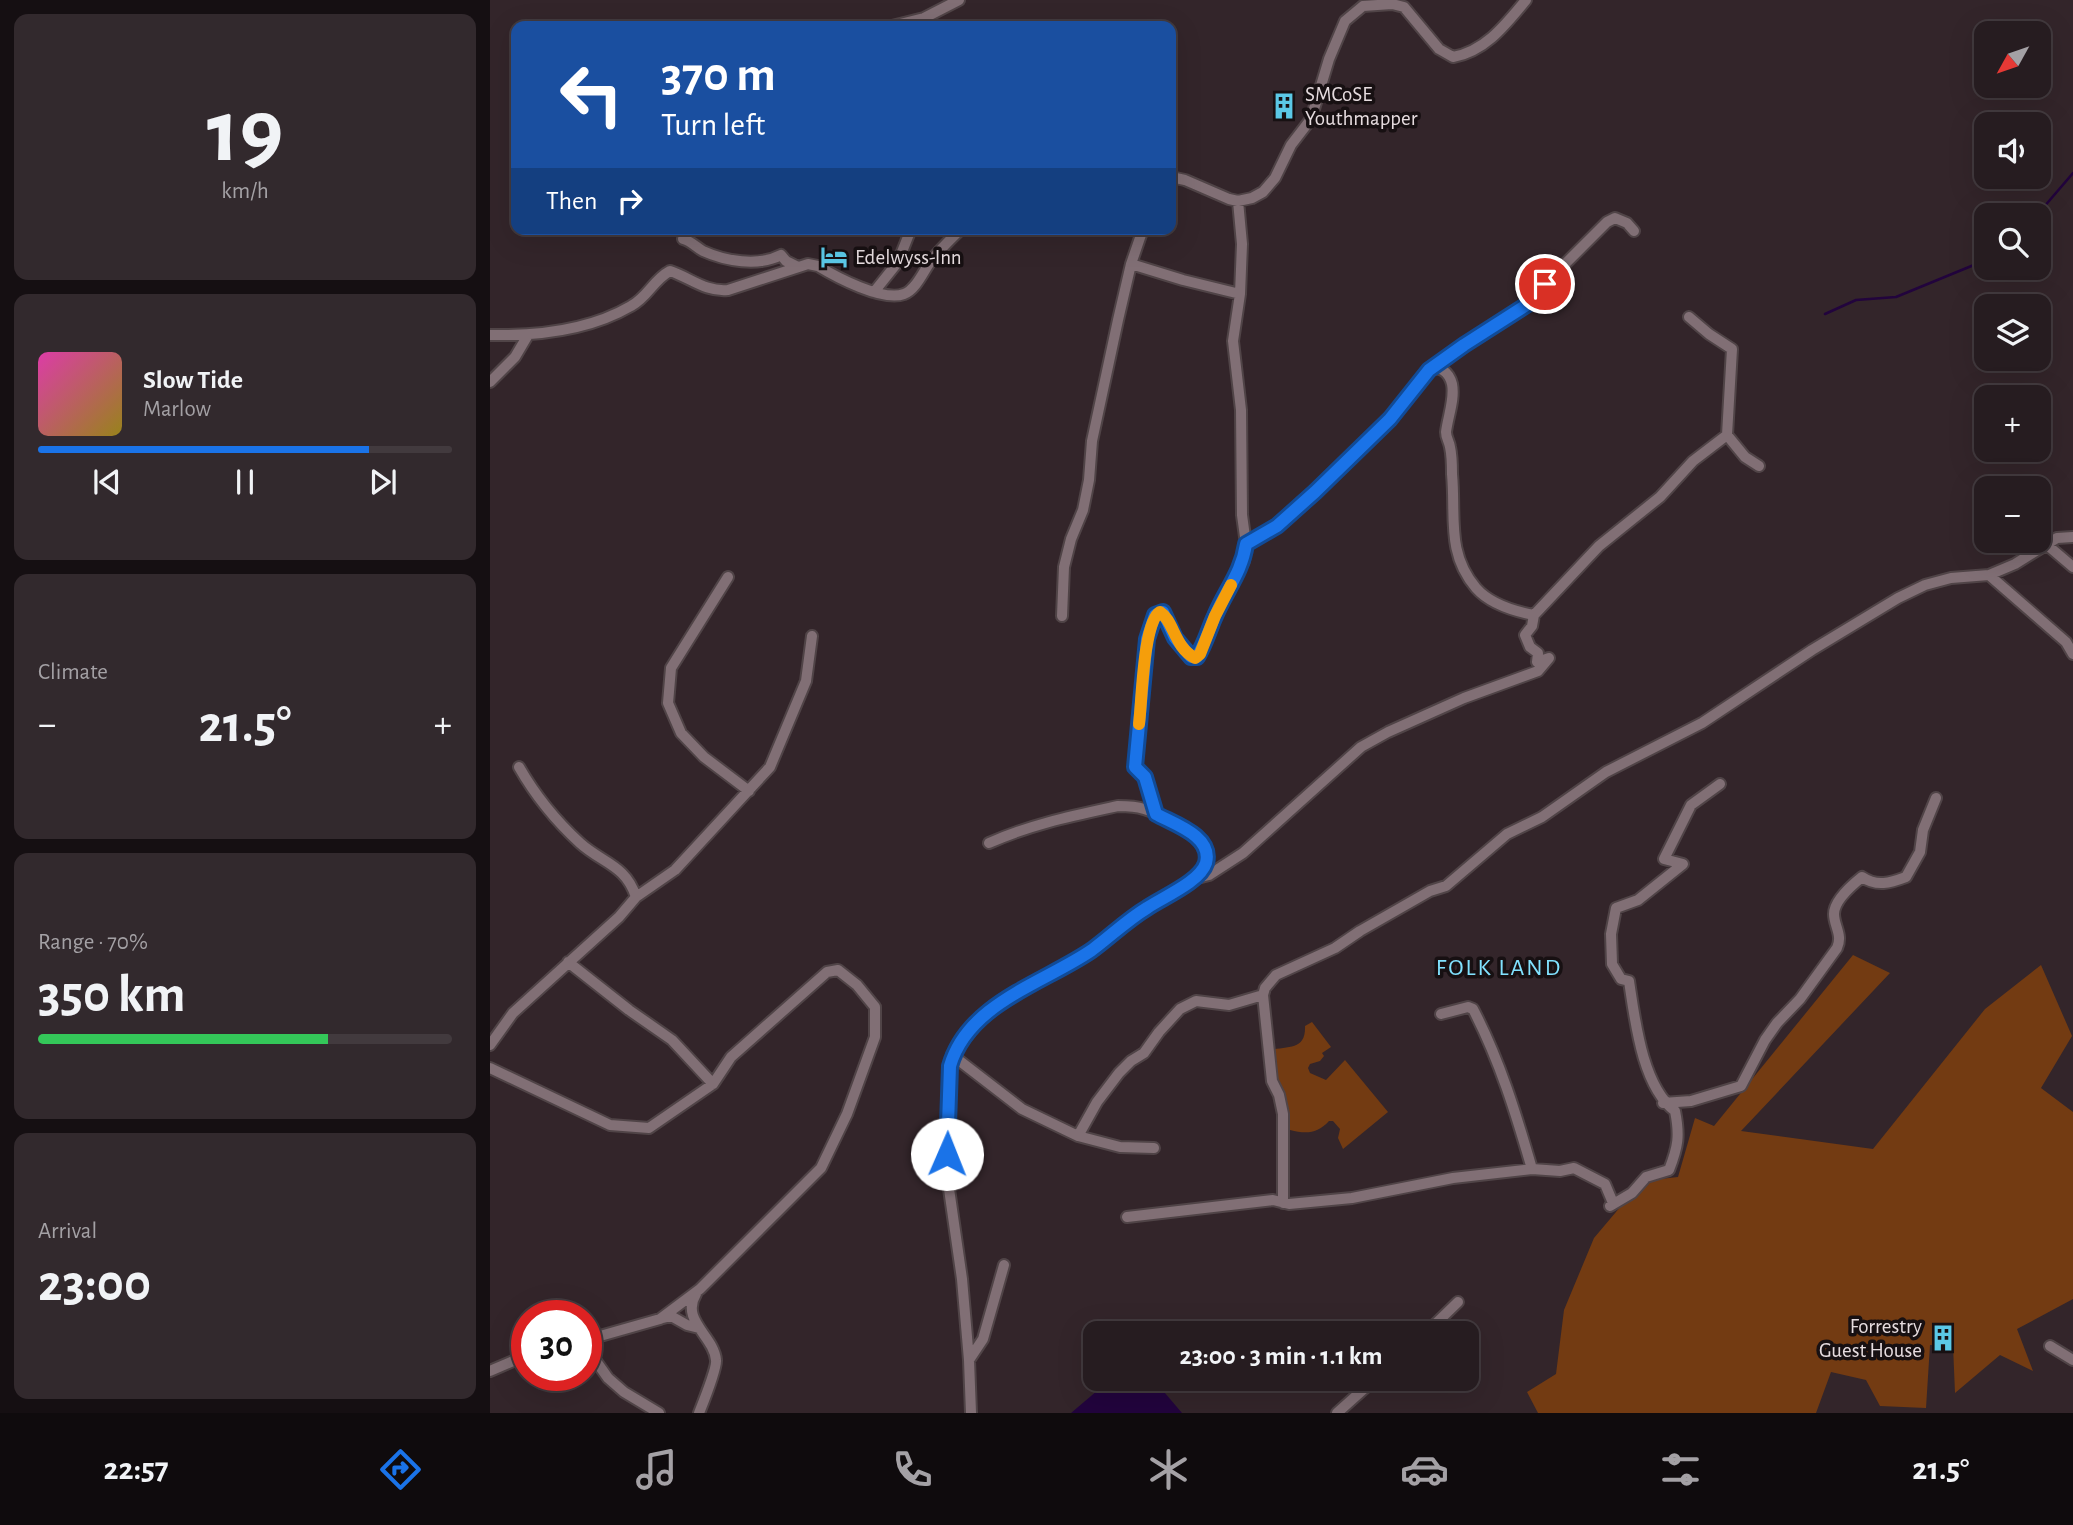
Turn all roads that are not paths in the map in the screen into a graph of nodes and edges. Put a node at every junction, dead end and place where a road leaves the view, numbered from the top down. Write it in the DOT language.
graph roads {
  1 [pos="959,0"];
  2 [pos="1527,0"];
  3 [pos="912,21"];
  4 [pos="1176,178"];
  5 [pos="1238,201"];
  6 [pos="1634,230"];
  7 [pos="909,235"];
  8 [pos="955,235"];
  9 [pos="1141,235"];
  10 [pos="683,239"];
  11 [pos="1131,264"];
  12 [pos="798,267"];
  13 [pos="874,292"];
  14 [pos="1240,294"];
  15 [pos="1689,317"];
  16 [pos="490,335"];
  17 [pos="528,335"];
  18 [pos="1435,368"];
  19 [pos="490,382"];
  20 [pos="1727,435"];
  21 [pos="1759,466"];
  22 [pos="2073,537"];
  23 [pos="2051,541"];
  24 [pos="1246,544"];
  25 [pos="2051,548"];
  26 [pos="2032,553"];
  27 [pos="2073,567"];
  28 [pos="1989,575"];
  29 [pos="728,577"];
  30 [pos="1534,615"];
  31 [pos="1062,616"];
  32 [pos="812,636"];
  33 [pos="2073,654"];
  34 [pos="519,767"];
  35 [pos="1720,784"];
  36 [pos="749,791"];
  37 [pos="1936,798"];
  38 [pos="1156,814"];
  39 [pos="989,844"];
  40 [pos="1197,878"];
  41 [pos="636,897"];
  42 [pos="568,962"];
  43 [pos="1263,995"];
  44 [pos="1441,1014"];
  45 [pos="490,1045"];
  46 [pos="953,1055"];
  47 [pos="490,1068"];
  48 [pos="713,1084"];
  49 [pos="1663,1103"];
  50 [pos="1078,1136"];
  51 [pos="1154,1148"];
  52 [pos="1532,1169"];
  53 [pos="1283,1203"];
  54 [pos="1127,1217"];
  55 [pos="1004,1265"];
  56 [pos="700,1289"];
  57 [pos="1458,1302"];
  58 [pos="660,1319"];
  59 [pos="1438,1321"];
  60 [pos="699,1328"];
  61 [pos="602,1335"];
  62 [pos="2050,1346"];
  63 [pos="969,1360"];
  64 [pos="2073,1360"];
  65 [pos="511,1362"];
  66 [pos="602,1370"];
  67 [pos="490,1371"];
  68 [pos="1362,1391"];
  69 [pos="659,1413"];
  70 [pos="699,1413"];
  71 [pos="971,1413"];
  72 [pos="1338,1413"];
  1 -- 3 [label="street"];
  2 -- 5 [label="street"];
  4 -- 5 [label="street"];
  5 -- 14 [label="street"];
  6 -- 18 [label="street"];
  7 -- 13 [label="street"];
  8 -- 13 [label="street"];
  9 -- 11 [label="street"];
  10 -- 12 [label="street"];
  11 -- 14 [label="street"];
  11 -- 31 [label="street"];
  12 -- 13 [label="street"];
  12 -- 17 [label="street"];
  14 -- 24 [label="street"];
  15 -- 20 [label="street"];
  16 -- 17 [label="street"];
  17 -- 19 [label="street"];
  18 -- 24 [label="street"];
  18 -- 30 [label="street"];
  20 -- 21 [label="street"];
  20 -- 30 [label="street"];
  22 -- 23 [label="street"];
  24 -- 38 [label="street"];
  25 -- 27 [label="street"];
  26 -- 28 [label="street"];
  28 -- 33 [label="street"];
  28 -- 43 [label="street"];
  29 -- 36 [label="street"];
  30 -- 40 [label="street"];
  32 -- 36 [label="street"];
  34 -- 41 [label="street"];
  35 -- 49 [label="street"];
  36 -- 41 [label="street"];
  37 -- 49 [label="street"];
  38 -- 39 [label="street"];
  38 -- 40 [label="street"];
  40 -- 46 [label="street"];
  41 -- 42 [label="street"];
  42 -- 45 [label="street"];
  42 -- 48 [label="street"];
  43 -- 50 [label="street"];
  43 -- 53 [label="street"];
  44 -- 52 [label="street"];
  46 -- 50 [label="street"];
  46 -- 63 [label="street"];
  47 -- 48 [label="street"];
  48 -- 56 [label="street"];
  49 -- 52 [label="street"];
  50 -- 51 [label="street"];
  52 -- 53 [label="street"];
  53 -- 54 [label="street"];
  55 -- 63 [label="street"];
  56 -- 58 [label="street"];
  56 -- 60 [label="street"];
  57 -- 59 [label="street"];
  58 -- 60 [label="street"];
  58 -- 61 [label="street"];
  60 -- 70 [label="street"];
  62 -- 64 [label="street"];
  63 -- 71 [label="street"];
  65 -- 67 [label="street"];
  66 -- 69 [label="street"];
  68 -- 72 [label="street"];
}
